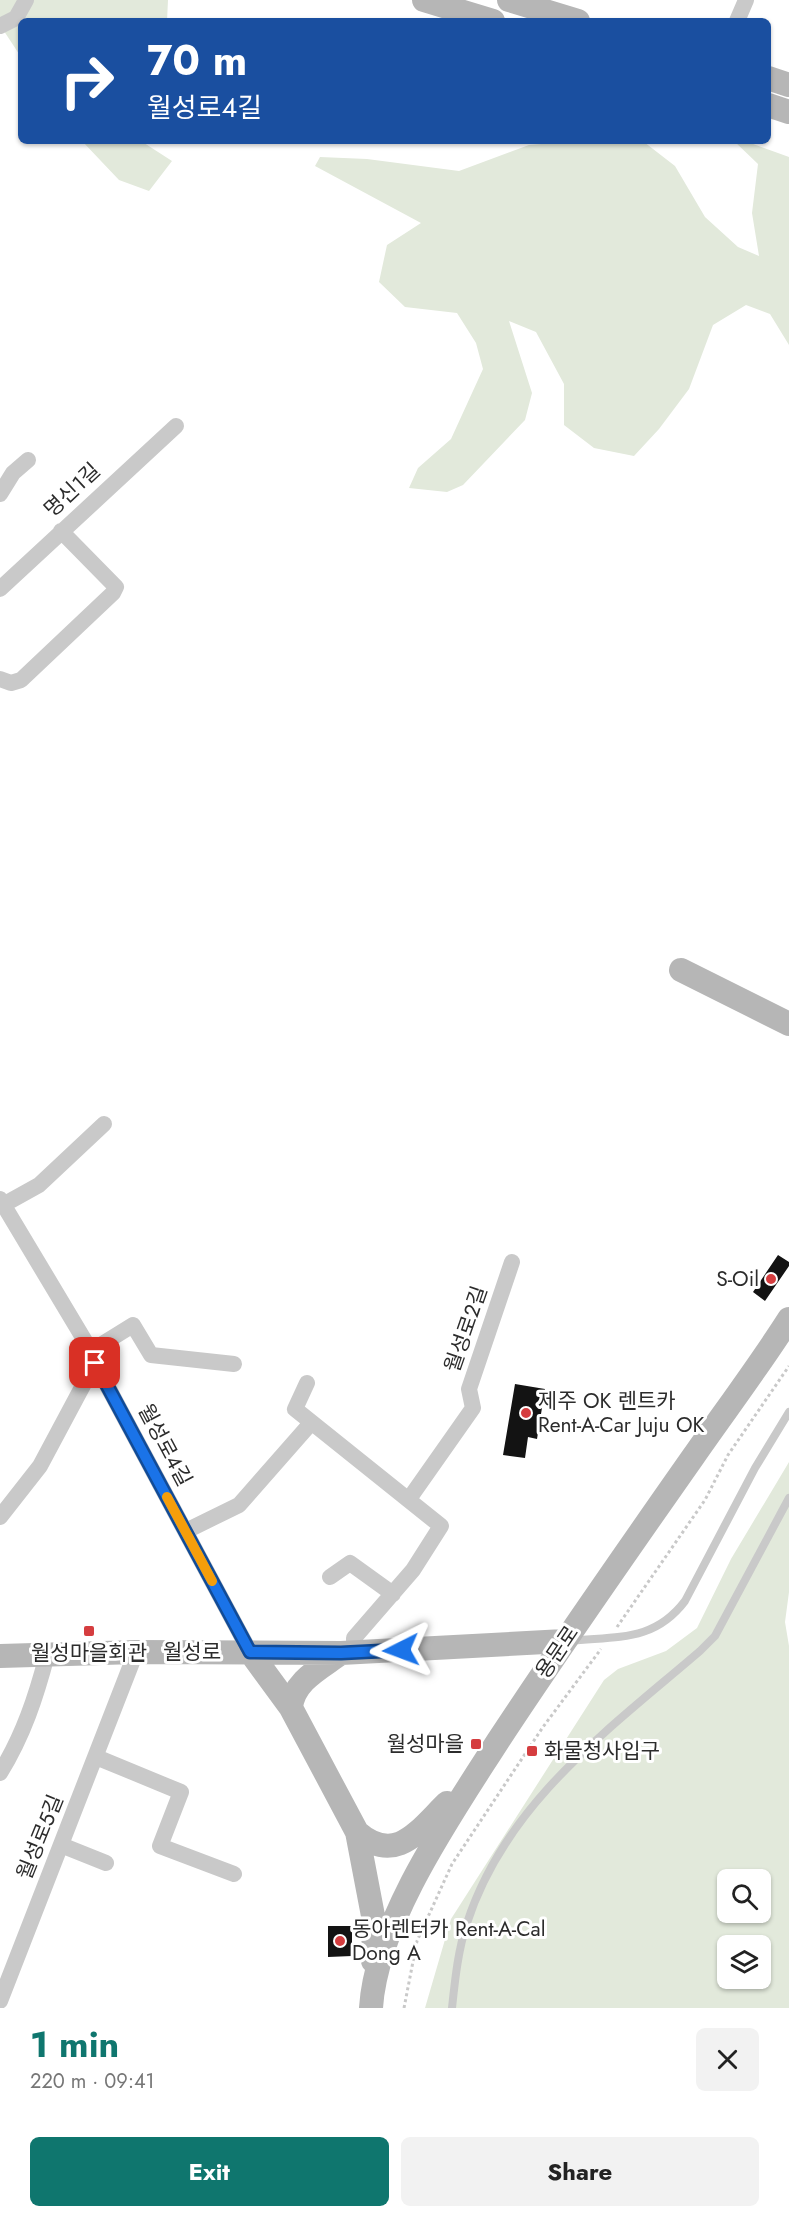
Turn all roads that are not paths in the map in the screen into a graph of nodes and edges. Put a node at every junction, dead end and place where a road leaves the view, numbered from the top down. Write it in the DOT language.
graph roads {
  1 [pos="26,0"];
  2 [pos="424,0"];
  3 [pos="509,0"];
  4 [pos="746,0"];
  5 [pos="483,18"];
  6 [pos="568,18"];
  7 [pos="738,18"];
  8 [pos="0,26"];
  9 [pos="771,79"];
  10 [pos="789,85"];
  11 [pos="771,106"];
  12 [pos="789,112"];
  13 [pos="176,426"];
  14 [pos="28,460"];
  15 [pos="0,494"];
  16 [pos="61,531"];
  17 [pos="0,589"];
  18 [pos="0,679"];
  19 [pos="681,970"];
  20 [pos="789,1023"];
  21 [pos="104,1124"];
  22 [pos="2,1202"];
  23 [pos="512,1262"];
  24 [pos="789,1319"];
  25 [pos="93,1357"];
  26 [pos="234,1364"];
  27 [pos="307,1383"];
  28 [pos="789,1412"];
  29 [pos="311,1423"];
  30 [pos="789,1498"];
  31 [pos="409,1500"];
  32 [pos="0,1517"];
  33 [pos="186,1531"];
  34 [pos="330,1577"];
  35 [pos="393,1594"];
  36 [pos="564,1641"];
  37 [pos="136,1652"];
  38 [pos="250,1652"];
  39 [pos="347,1652"];
  40 [pos="47,1655"];
  41 [pos="0,1656"];
  42 [pos="291,1708"];
  43 [pos="96,1757"];
  44 [pos="0,1773"];
  45 [pos="477,1774"];
  46 [pos="357,1832"];
  47 [pos="60,1845"];
  48 [pos="106,1863"];
  49 [pos="234,1874"];
  50 [pos="371,1996"];
  51 [pos="0,2001"];
  52 [pos="452,2008"];
  1 -- 8 [label="street"];
  2 -- 5 [label="street"];
  3 -- 6 [label="street"];
  4 -- 7 [label="street"];
  9 -- 10 [label="street"];
  11 -- 12 [label="street"];
  13 -- 16 [label="street, 명신1길"];
  14 -- 15 [label="street"];
  16 -- 17 [label="street, 명신1길"];
  16 -- 18 [label="street"];
  19 -- 20 [label="street"];
  21 -- 22 [label="street"];
  22 -- 25 [label="street, 월성로4길"];
  23 -- 31 [label="street, 월성로2길"];
  24 -- 36 [label="street, 용문로"];
  25 -- 26 [label="street"];
  25 -- 32 [label="street"];
  25 -- 33 [label="street, 월성로4길"];
  27 -- 29 [label="street"];
  28 -- 36 [label="lane"];
  29 -- 31 [label="street"];
  29 -- 33 [label="street"];
  30 -- 52 [label="lane"];
  31 -- 35 [label="street"];
  33 -- 38 [label="street, 월성로4길"];
  34 -- 35 [label="street"];
  35 -- 39 [label="street"];
  36 -- 39 [label="street, 월성로"];
  36 -- 45 [label="street, 용문로"];
  37 -- 38 [label="street, 월성로"];
  37 -- 40 [label="street, 월성로"];
  37 -- 43 [label="street, 월성로5길"];
  38 -- 39 [label="street, 월성로"];
  38 -- 42 [label="street"];
  39 -- 42 [label="street"];
  40 -- 41 [label="street, 월성로"];
  40 -- 44 [label="street"];
  42 -- 46 [label="street"];
  43 -- 47 [label="street, 월성로5길"];
  43 -- 49 [label="street"];
  45 -- 46 [label="street"];
  45 -- 50 [label="street, 용문로"];
  46 -- 50 [label="street"];
  47 -- 48 [label="street"];
  47 -- 51 [label="street, 월성로5길"];
}
